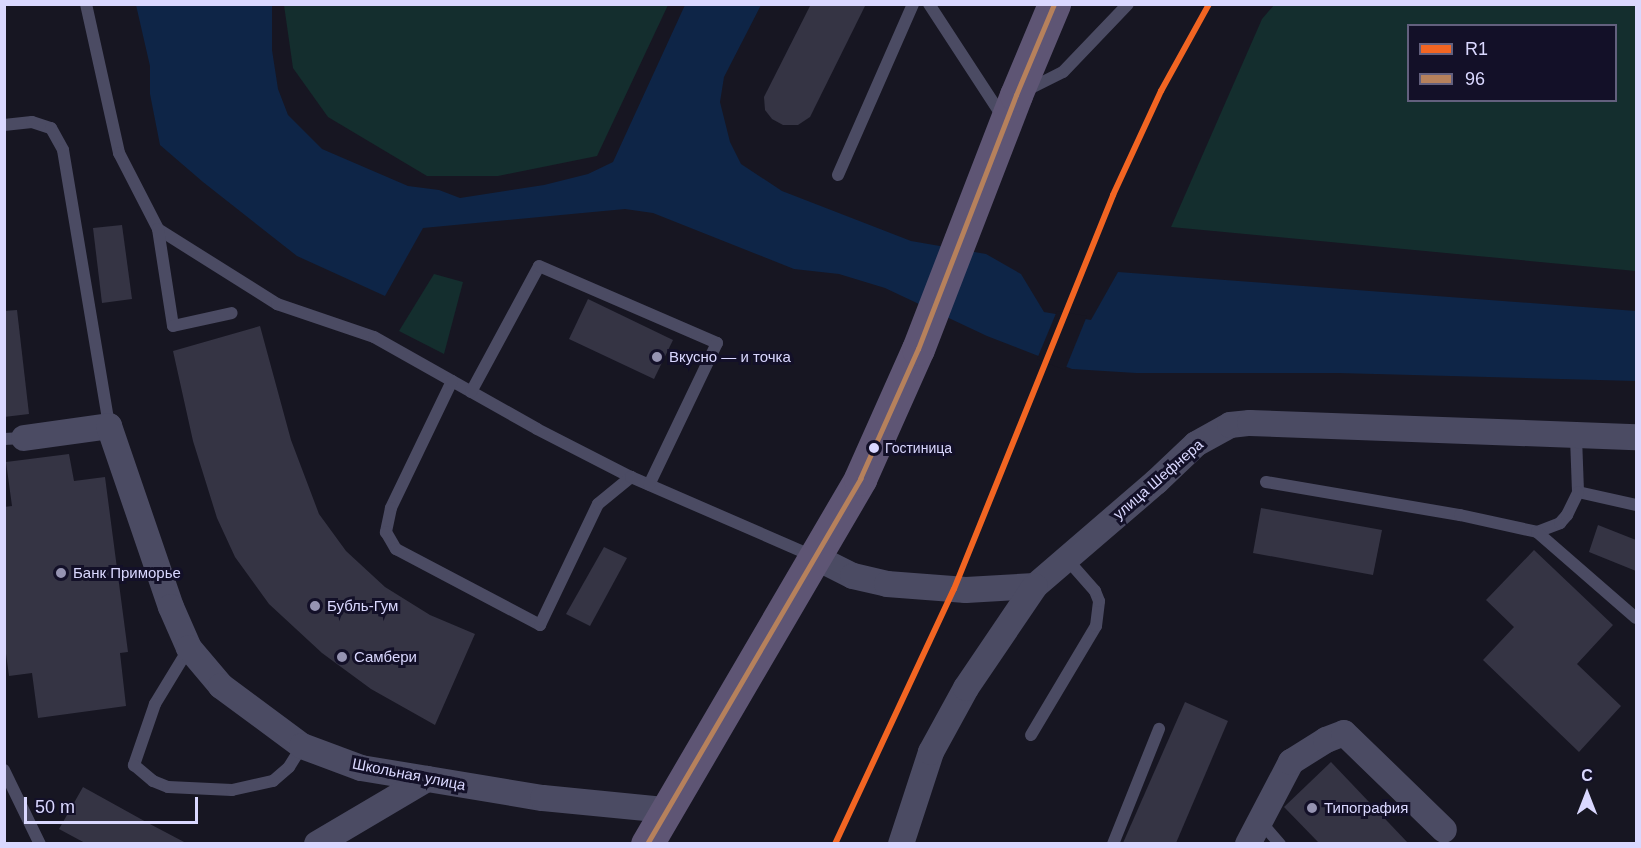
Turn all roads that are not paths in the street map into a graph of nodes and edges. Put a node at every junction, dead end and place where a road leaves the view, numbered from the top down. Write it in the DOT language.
graph roads {
  1 [pos="86,4"];
  2 [pos="914,4"];
  3 [pos="929,4"];
  4 [pos="1054,4"];
  5 [pos="1128,4"];
  6 [pos="1011,108"];
  7 [pos="4,125"];
  8 [pos="838,175"];
  9 [pos="158,229"];
  10 [pos="232,313"];
  11 [pos="452,381"];
  12 [pos="471,392"];
  13 [pos="109,426"];
  14 [pos="1576,437"];
  15 [pos="1636,437"];
  16 [pos="14,439"];
  17 [pos="631,477"];
  18 [pos="1266,482"];
  19 [pos="649,485"];
  20 [pos="1578,492"];
  21 [pos="1636,505"];
  22 [pos="1537,532"];
  23 [pos="815,556"];
  24 [pos="1065,557"];
  25 [pos="1035,586"];
  26 [pos="1636,618"];
  27 [pos="189,648"];
  28 [pos="1159,729"];
  29 [pos="1031,735"];
  30 [pos="302,746"];
  31 [pos="4,770"];
  32 [pos="427,779"];
  33 [pos="666,810"];
  34 [pos="1259,820"];
  35 [pos="1444,830"];
  36 [pos="40,843"];
  37 [pos="317,843"];
  38 [pos="647,843"];
  39 [pos="902,843"];
  40 [pos="1113,843"];
  41 [pos="1248,843"];
  42 [pos="1280,843"];
  1 -- 9 [label="lane"];
  2 -- 8 [label="lane"];
  3 -- 6 [label="lane"];
  4 -- 6 [label="main road"];
  5 -- 6 [label="lane"];
  6 -- 23 [label="main road"];
  7 -- 13 [label="lane"];
  9 -- 10 [label="lane"];
  9 -- 11 [label="lane"];
  11 -- 12 [label="lane"];
  11 -- 17 [label="lane"];
  12 -- 17 [label="lane"];
  12 -- 19 [label="lane"];
  13 -- 16 [label="street"];
  13 -- 27 [label="street, Школьная улица"];
  14 -- 15 [label="street, улица Шефнера"];
  14 -- 20 [label="lane"];
  14 -- 24 [label="street, улица Шефнера"];
  17 -- 19 [label="lane"];
  18 -- 22 [label="lane"];
  19 -- 23 [label="lane"];
  20 -- 21 [label="lane"];
  20 -- 22 [label="lane"];
  22 -- 26 [label="lane"];
  23 -- 25 [label="street"];
  23 -- 33 [label="main road"];
  24 -- 25 [label="street, улица Шефнера"];
  24 -- 29 [label="lane"];
  25 -- 39 [label="street, улица Шефнера"];
  27 -- 30 [label="street, Школьная улица"];
  27 -- 30 [label="lane"];
  28 -- 40 [label="lane"];
  30 -- 32 [label="street, Школьная улица"];
  31 -- 36 [label="lane"];
  32 -- 33 [label="street, Школьная улица"];
  32 -- 37 [label="street"];
  33 -- 38 [label="main road"];
  34 -- 35 [label="street"];
  34 -- 41 [label="street"];
  34 -- 42 [label="lane"];
}
